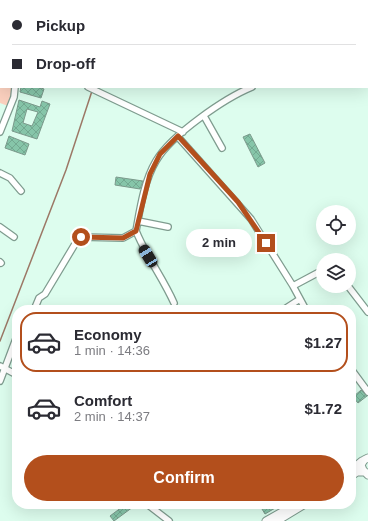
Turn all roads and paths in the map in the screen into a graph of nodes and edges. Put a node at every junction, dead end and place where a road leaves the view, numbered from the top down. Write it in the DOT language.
graph roads {
  1 [pos="15,88"];
  2 [pos="90,88"];
  3 [pos="250,88"];
  4 [pos="204,116"];
  5 [pos="0,132"];
  6 [pos="183,132"];
  7 [pos="178,136"];
  8 [pos="222,148"];
  9 [pos="0,173"];
  10 [pos="21,191"];
  11 [pos="138,221"];
  12 [pos="0,227"];
  13 [pos="168,227"];
  14 [pos="136,231"];
  15 [pos="14,237"];
  16 [pos="316,274"];
  17 [pos="293,286"];
  18 [pos="353,293"];
  19 [pos="300,299"];
  20 [pos="174,303"];
  21 [pos="36,305"];
  22 [pos="291,305"];
  23 [pos="303,305"];
  24 [pos="368,312"];
  25 [pos="12,346"];
  26 [pos="2,367"];
  27 [pos="12,372"];
  28 [pos="356,376"];
  29 [pos="0,381"];
  30 [pos="368,392"];
  31 [pos="365,460"];
  32 [pos="356,466"];
  33 [pos="356,473"];
  34 [pos="367,473"];
  35 [pos="153,509"];
  36 [pos="285,510"];
  37 [pos="169,521"];
  38 [pos="266,521"];
  39 [pos="277,521"];
  1 -- 5 [label="street"];
  2 -- 6 [label="street"];
  3 -- 4 [label="street"];
  4 -- 6 [label="street"];
  4 -- 8 [label="street"];
  6 -- 7 [label="street"];
  7 -- 11 [label="street"];
  7 -- 17 [label="street"];
  9 -- 10 [label="street"];
  11 -- 13 [label="street"];
  11 -- 14 [label="street"];
  12 -- 15 [label="street"];
  14 -- 20 [label="street"];
  14 -- 21 [label="street"];
  16 -- 17 [label="street"];
  17 -- 19 [label="street"];
  18 -- 24 [label="street"];
  19 -- 22 [label="street"];
  19 -- 23 [label="street"];
  25 -- 26 [label="street"];
  26 -- 27 [label="street"];
  26 -- 29 [label="street"];
  28 -- 30 [label="street"];
  31 -- 32 [label="main road"];
  31 -- 34 [label="main road"];
  33 -- 34 [label="main road"];
  35 -- 37 [label="street"];
  36 -- 38 [label="main road"];
  36 -- 39 [label="main road"];
}
